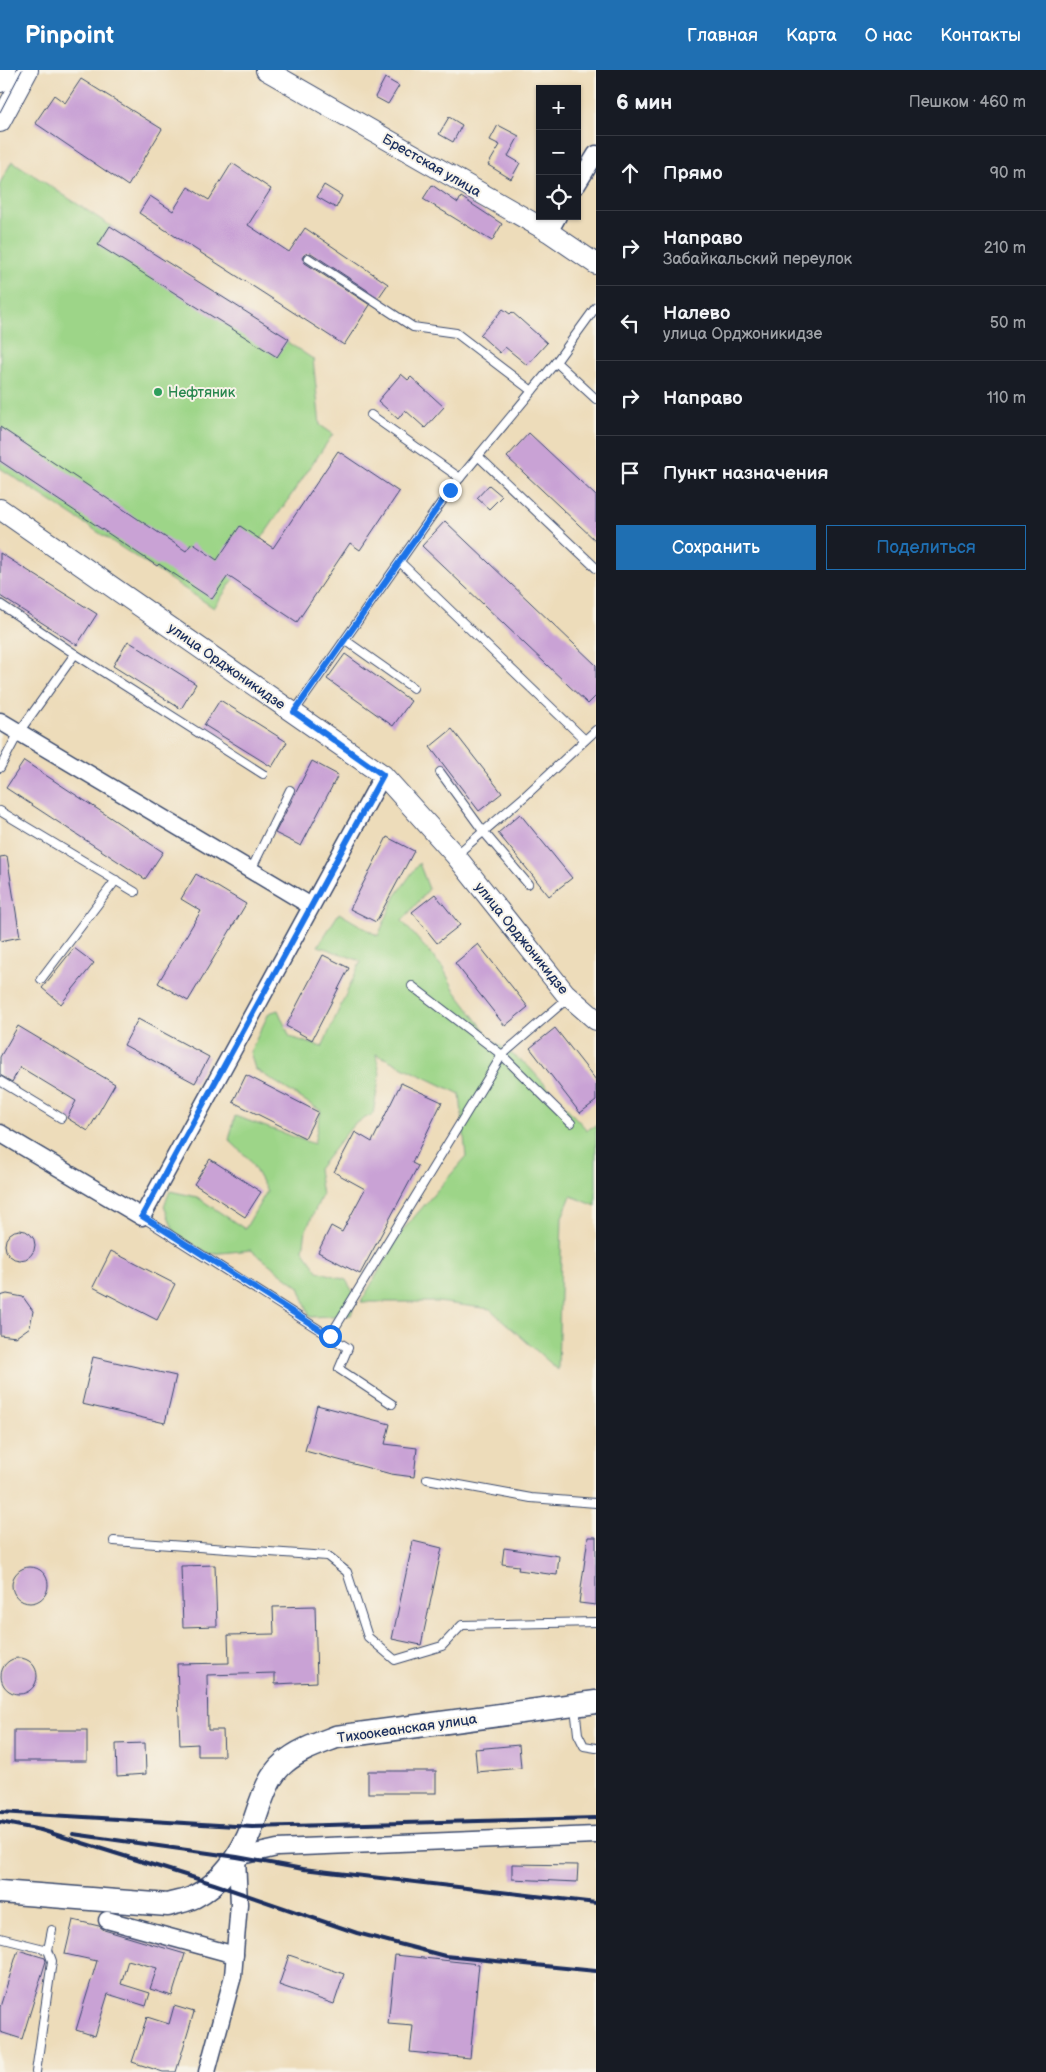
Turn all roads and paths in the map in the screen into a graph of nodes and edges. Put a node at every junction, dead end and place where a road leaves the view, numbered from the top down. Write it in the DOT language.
graph roads {
  1 [pos="266,70"];
  2 [pos="20,71"];
  3 [pos="0,82"];
  4 [pos="0,122"];
  5 [pos="596,154"];
  6 [pos="581,178"];
  7 [pos="554,224"];
  8 [pos="308,258"];
  9 [pos="596,264"];
  10 [pos="596,307"];
  11 [pos="556,362"];
  12 [pos="532,391"];
  13 [pos="596,399"];
  14 [pos="371,415"];
  15 [pos="478,456"];
  16 [pos="460,478"];
  17 [pos="0,509"];
  18 [pos="400,562"];
  19 [pos="596,568"];
  20 [pos="0,604"];
  21 [pos="344,640"];
  22 [pos="75,654"];
  23 [pos="413,688"];
  24 [pos="294,712"];
  25 [pos="0,721"];
  26 [pos="596,730"];
  27 [pos="19,732"];
  28 [pos="585,740"];
  29 [pos="0,768"];
  30 [pos="440,772"];
  31 [pos="263,774"];
  32 [pos="383,775"];
  33 [pos="290,790"];
  34 [pos="0,811"];
  35 [pos="483,831"];
  36 [pos="455,855"];
  37 [pos="250,870"];
  38 [pos="116,880"];
  39 [pos="528,884"];
  40 [pos="135,892"];
  41 [pos="311,906"];
  42 [pos="41,979"];
  43 [pos="412,986"];
  44 [pos="569,997"];
  45 [pos="596,1020"];
  46 [pos="502,1055"];
  47 [pos="0,1081"];
  48 [pos="61,1118"];
  49 [pos="571,1123"];
  50 [pos="0,1133"];
  51 [pos="142,1216"];
  52 [pos="330,1336"];
  53 [pos="392,1404"];
  54 [pos="426,1480"];
  55 [pos="596,1503"];
  56 [pos="114,1541"];
  57 [pos="596,1622"];
  58 [pos="585,1704"];
  59 [pos="596,1748"];
  60 [pos="596,1835"];
  61 [pos="237,1857"];
  62 [pos="0,1892"];
  63 [pos="108,1920"];
  64 [pos="52,1930"];
  65 [pos="0,1938"];
  66 [pos="48,1950"];
  67 [pos="235,1956"];
  68 [pos="36,2072"];
  69 [pos="207,2072"];
  1 -- 7 [label="street, Брестская улица"];
  2 -- 3 [label="street"];
  2 -- 4 [label="street"];
  5 -- 6 [label="street"];
  7 -- 9 [label="street, Брестская улица"];
  8 -- 12 [label="lane"];
  10 -- 11 [label="lane"];
  11 -- 12 [label="lane"];
  11 -- 13 [label="lane"];
  12 -- 15 [label="lane"];
  14 -- 16 [label="lane"];
  15 -- 16 [label="lane"];
  15 -- 19 [label="lane"];
  16 -- 18 [label="lane"];
  17 -- 24 [label="street, улица Орджоникидзе"];
  18 -- 21 [label="lane"];
  18 -- 28 [label="lane"];
  20 -- 22 [label="lane"];
  21 -- 23 [label="lane"];
  21 -- 24 [label="lane"];
  22 -- 27 [label="lane"];
  22 -- 31 [label="lane"];
  24 -- 32 [label="street, улица Орджоникидзе"];
  25 -- 27 [label="street"];
  26 -- 28 [label="lane"];
  27 -- 29 [label="lane"];
  27 -- 37 [label="street"];
  28 -- 35 [label="lane"];
  30 -- 35 [label="lane"];
  32 -- 36 [label="street, улица Орджоникидзе"];
  32 -- 41 [label="street"];
  33 -- 37 [label="lane"];
  34 -- 38 [label="lane"];
  35 -- 36 [label="lane"];
  35 -- 39 [label="lane"];
  36 -- 44 [label="street, улица Орджоникидзе"];
  37 -- 41 [label="street"];
  38 -- 40 [label="lane"];
  38 -- 42 [label="lane"];
  41 -- 51 [label="street"];
  43 -- 46 [label="lane"];
  44 -- 45 [label="street, улица Орджоникидзе"];
  44 -- 46 [label="lane"];
  46 -- 49 [label="lane"];
  46 -- 52 [label="lane"];
  47 -- 48 [label="lane"];
  50 -- 51 [label="street"];
  51 -- 52 [label="lane"];
  52 -- 53 [label="lane"];
  54 -- 55 [label="lane"];
  56 -- 57 [label="lane"];
  58 -- 59 [label="lane"];
  58 -- 61 [label="main road, Тихоокеанская улица"];
  60 -- 61 [label="street"];
  61 -- 62 [label="main road, Тихоокеанская улица"];
  61 -- 67 [label="street"];
  63 -- 67 [label="street"];
  64 -- 66 [label="lane"];
  65 -- 66 [label="lane"];
  66 -- 68 [label="lane"];
  67 -- 69 [label="street"];
}
